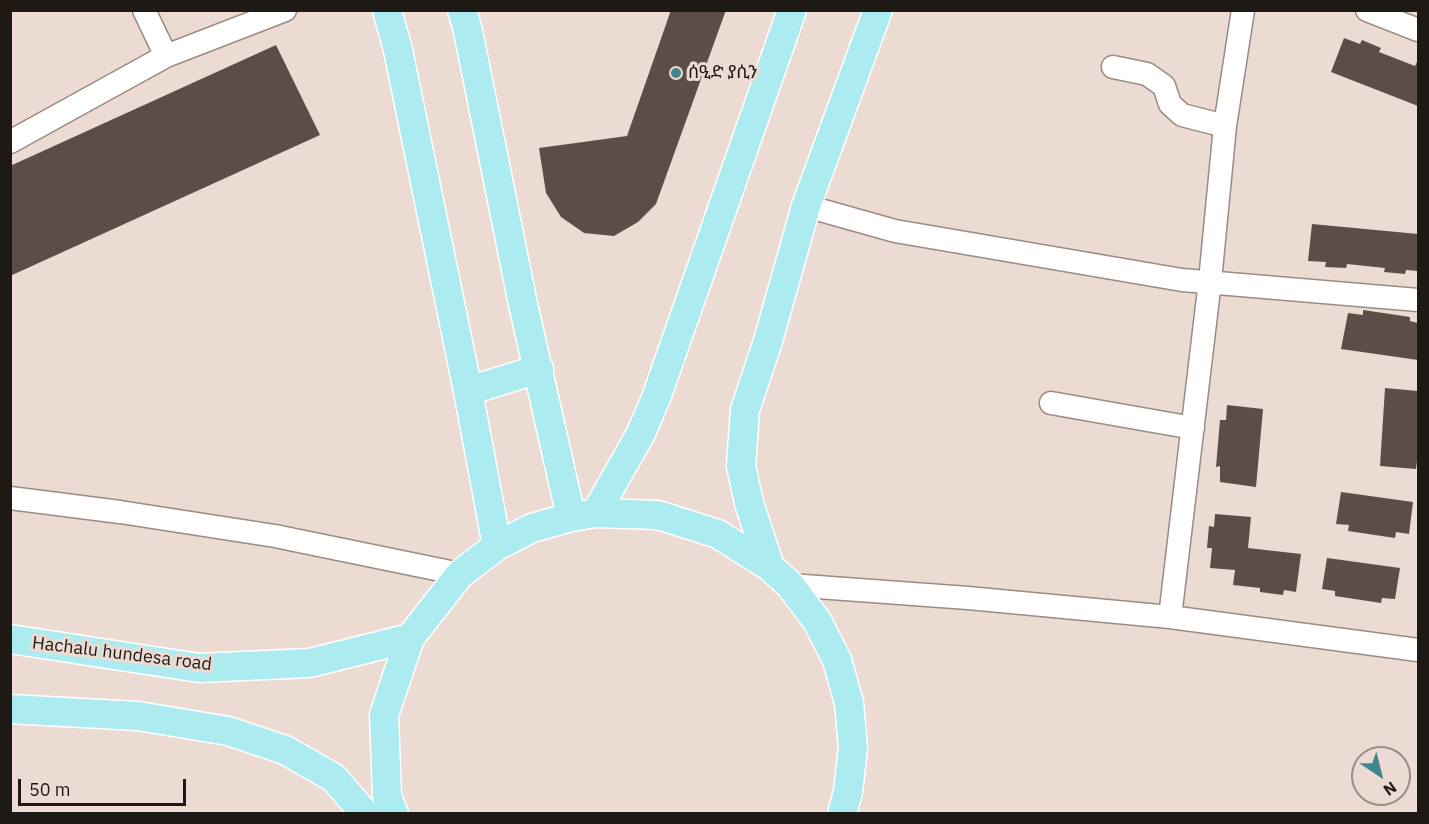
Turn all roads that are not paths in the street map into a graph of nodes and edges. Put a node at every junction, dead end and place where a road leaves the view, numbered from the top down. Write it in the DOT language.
graph roads {
  1 [pos="144,10"];
  2 [pos="285,10"];
  3 [pos="387,10"];
  4 [pos="462,10"];
  5 [pos="792,10"];
  6 [pos="878,10"];
  7 [pos="1243,10"];
  8 [pos="1367,10"];
  9 [pos="1419,30"];
  10 [pos="166,56"];
  11 [pos="1113,67"];
  12 [pos="1225,126"];
  13 [pos="10,142"];
  14 [pos="806,206"];
  15 [pos="1210,282"];
  16 [pos="1419,300"];
  17 [pos="539,369"];
  18 [pos="468,391"];
  19 [pos="1051,403"];
  20 [pos="1193,428"];
  21 [pos="10,498"];
  22 [pos="583,515"];
  23 [pos="497,546"];
  24 [pos="460,574"];
  25 [pos="780,576"];
  26 [pos="1170,617"];
  27 [pos="410,638"];
  28 [pos="10,639"];
  29 [pos="1419,650"];
  30 [pos="10,708"];
  31 [pos="365,813"];
  32 [pos="394,813"];
  33 [pos="842,813"];
  1 -- 10 [label="street"];
  2 -- 10 [label="street"];
  3 -- 18 [label="main road"];
  4 -- 17 [label="main road"];
  5 -- 22 [label="main road"];
  6 -- 14 [label="main road"];
  7 -- 12 [label="street"];
  8 -- 9 [label="street"];
  10 -- 13 [label="street"];
  11 -- 12 [label="street"];
  12 -- 15 [label="street"];
  14 -- 15 [label="street"];
  14 -- 25 [label="main road"];
  15 -- 16 [label="street"];
  15 -- 20 [label="street"];
  17 -- 18 [label="main road"];
  17 -- 22 [label="main road"];
  18 -- 23 [label="main road"];
  19 -- 20 [label="street"];
  20 -- 26 [label="street"];
  21 -- 24 [label="street"];
  22 -- 23 [label="main road"];
  22 -- 25 [label="main road"];
  23 -- 24 [label="main road"];
  24 -- 27 [label="main road"];
  25 -- 26 [label="street"];
  25 -- 33 [label="main road"];
  26 -- 29 [label="street"];
  27 -- 28 [label="main road, Hachalu hundesa road"];
  27 -- 32 [label="main road"];
  30 -- 31 [label="main road"];
}
